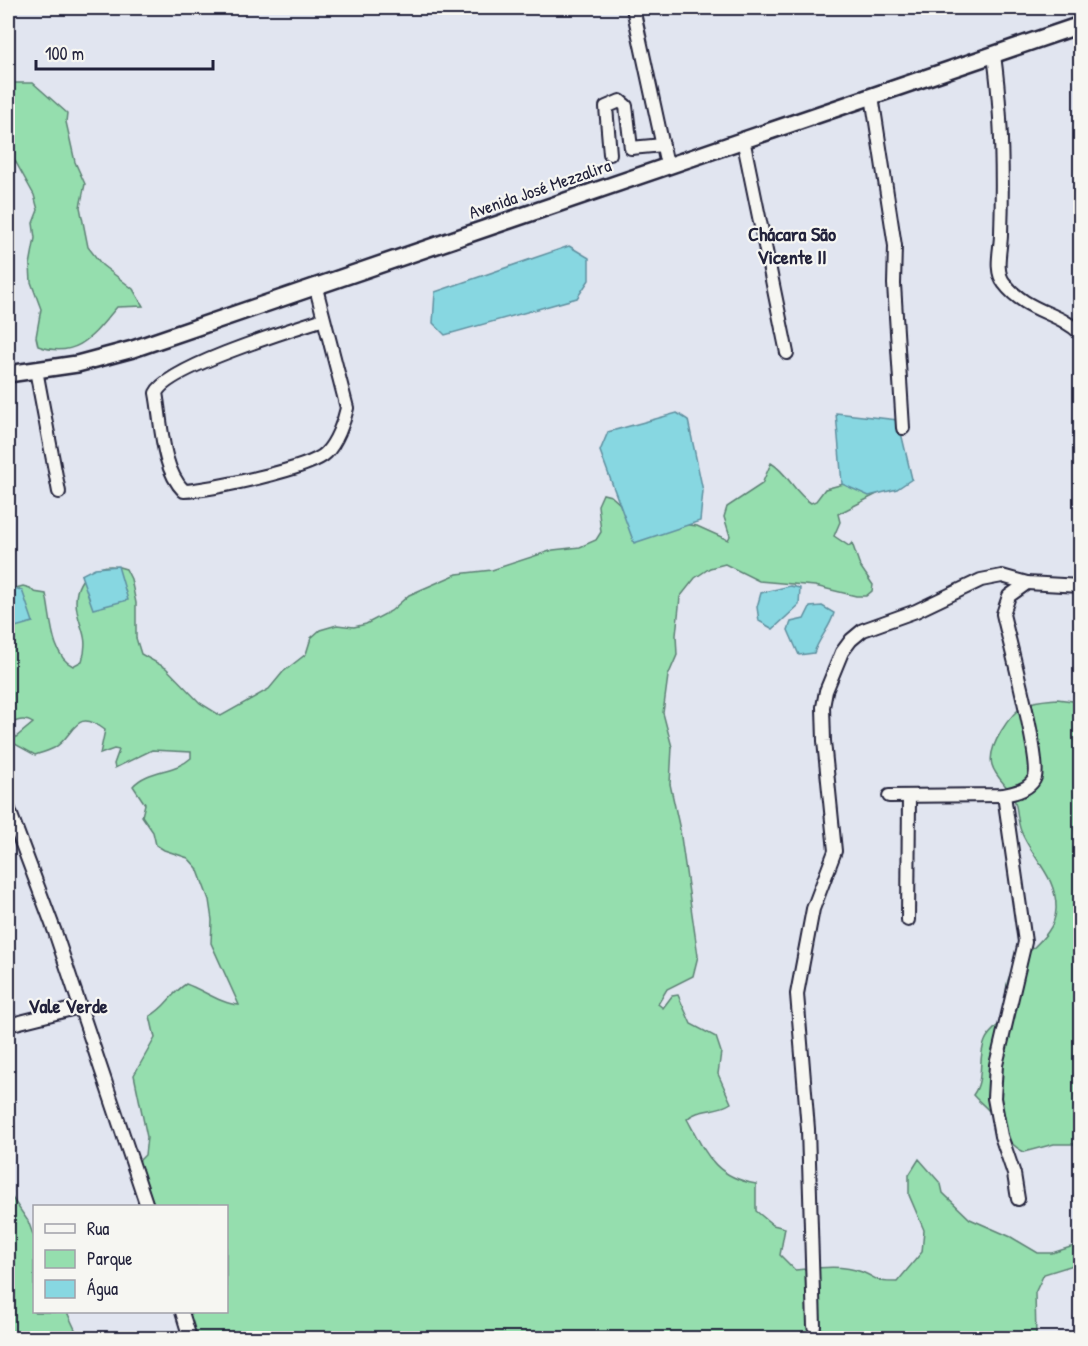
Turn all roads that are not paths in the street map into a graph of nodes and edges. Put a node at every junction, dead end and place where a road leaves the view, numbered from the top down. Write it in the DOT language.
graph roads {
  1 [pos="633,8"];
  2 [pos="1080,25"];
  3 [pos="994,55"];
  4 [pos="872,96"];
  5 [pos="629,136"];
  6 [pos="608,137"];
  7 [pos="744,139"];
  8 [pos="663,145"];
  9 [pos="610,154"];
  10 [pos="667,165"];
  11 [pos="316,288"];
  12 [pos="324,319"];
  13 [pos="1080,333"];
  14 [pos="787,353"];
  15 [pos="36,370"];
  16 [pos="8,374"];
  17 [pos="903,428"];
  18 [pos="59,492"];
  19 [pos="1028,583"];
  20 [pos="1080,586"];
  21 [pos="1004,795"];
  22 [pos="889,796"];
  23 [pos="909,796"];
  24 [pos="8,807"];
  25 [pos="11,829"];
  26 [pos="908,920"];
  27 [pos="80,1007"];
  28 [pos="8,1025"];
  29 [pos="1018,1199"];
  30 [pos="147,1205"];
  31 [pos="183,1313"];
  32 [pos="814,1326"];
  33 [pos="190,1338"];
  1 -- 8 [label="street"];
  2 -- 3 [label="main road, Avenida José Mezzalira"];
  3 -- 4 [label="main road, Avenida José Mezzalira"];
  3 -- 13 [label="street"];
  4 -- 7 [label="main road, Avenida José Mezzalira"];
  4 -- 17 [label="street"];
  5 -- 6 [label="street"];
  5 -- 6 [label="street"];
  5 -- 8 [label="street"];
  6 -- 9 [label="street"];
  7 -- 10 [label="main road, Avenida José Mezzalira"];
  7 -- 14 [label="street"];
  8 -- 10 [label="street"];
  10 -- 11 [label="main road, Avenida José Mezzalira"];
  11 -- 12 [label="street"];
  11 -- 15 [label="main road, Avenida José Mezzalira"];
  12 -- 12 [label="street"];
  15 -- 16 [label="main road, Avenida José Mezzalira"];
  15 -- 18 [label="street"];
  19 -- 20 [label="street"];
  19 -- 21 [label="street"];
  19 -- 32 [label="street"];
  21 -- 23 [label="street"];
  21 -- 29 [label="street"];
  22 -- 23 [label="street"];
  23 -- 26 [label="street"];
  24 -- 25 [label="street"];
  25 -- 27 [label="street"];
  27 -- 28 [label="street"];
  27 -- 30 [label="street"];
  31 -- 33 [label="street"];
}
